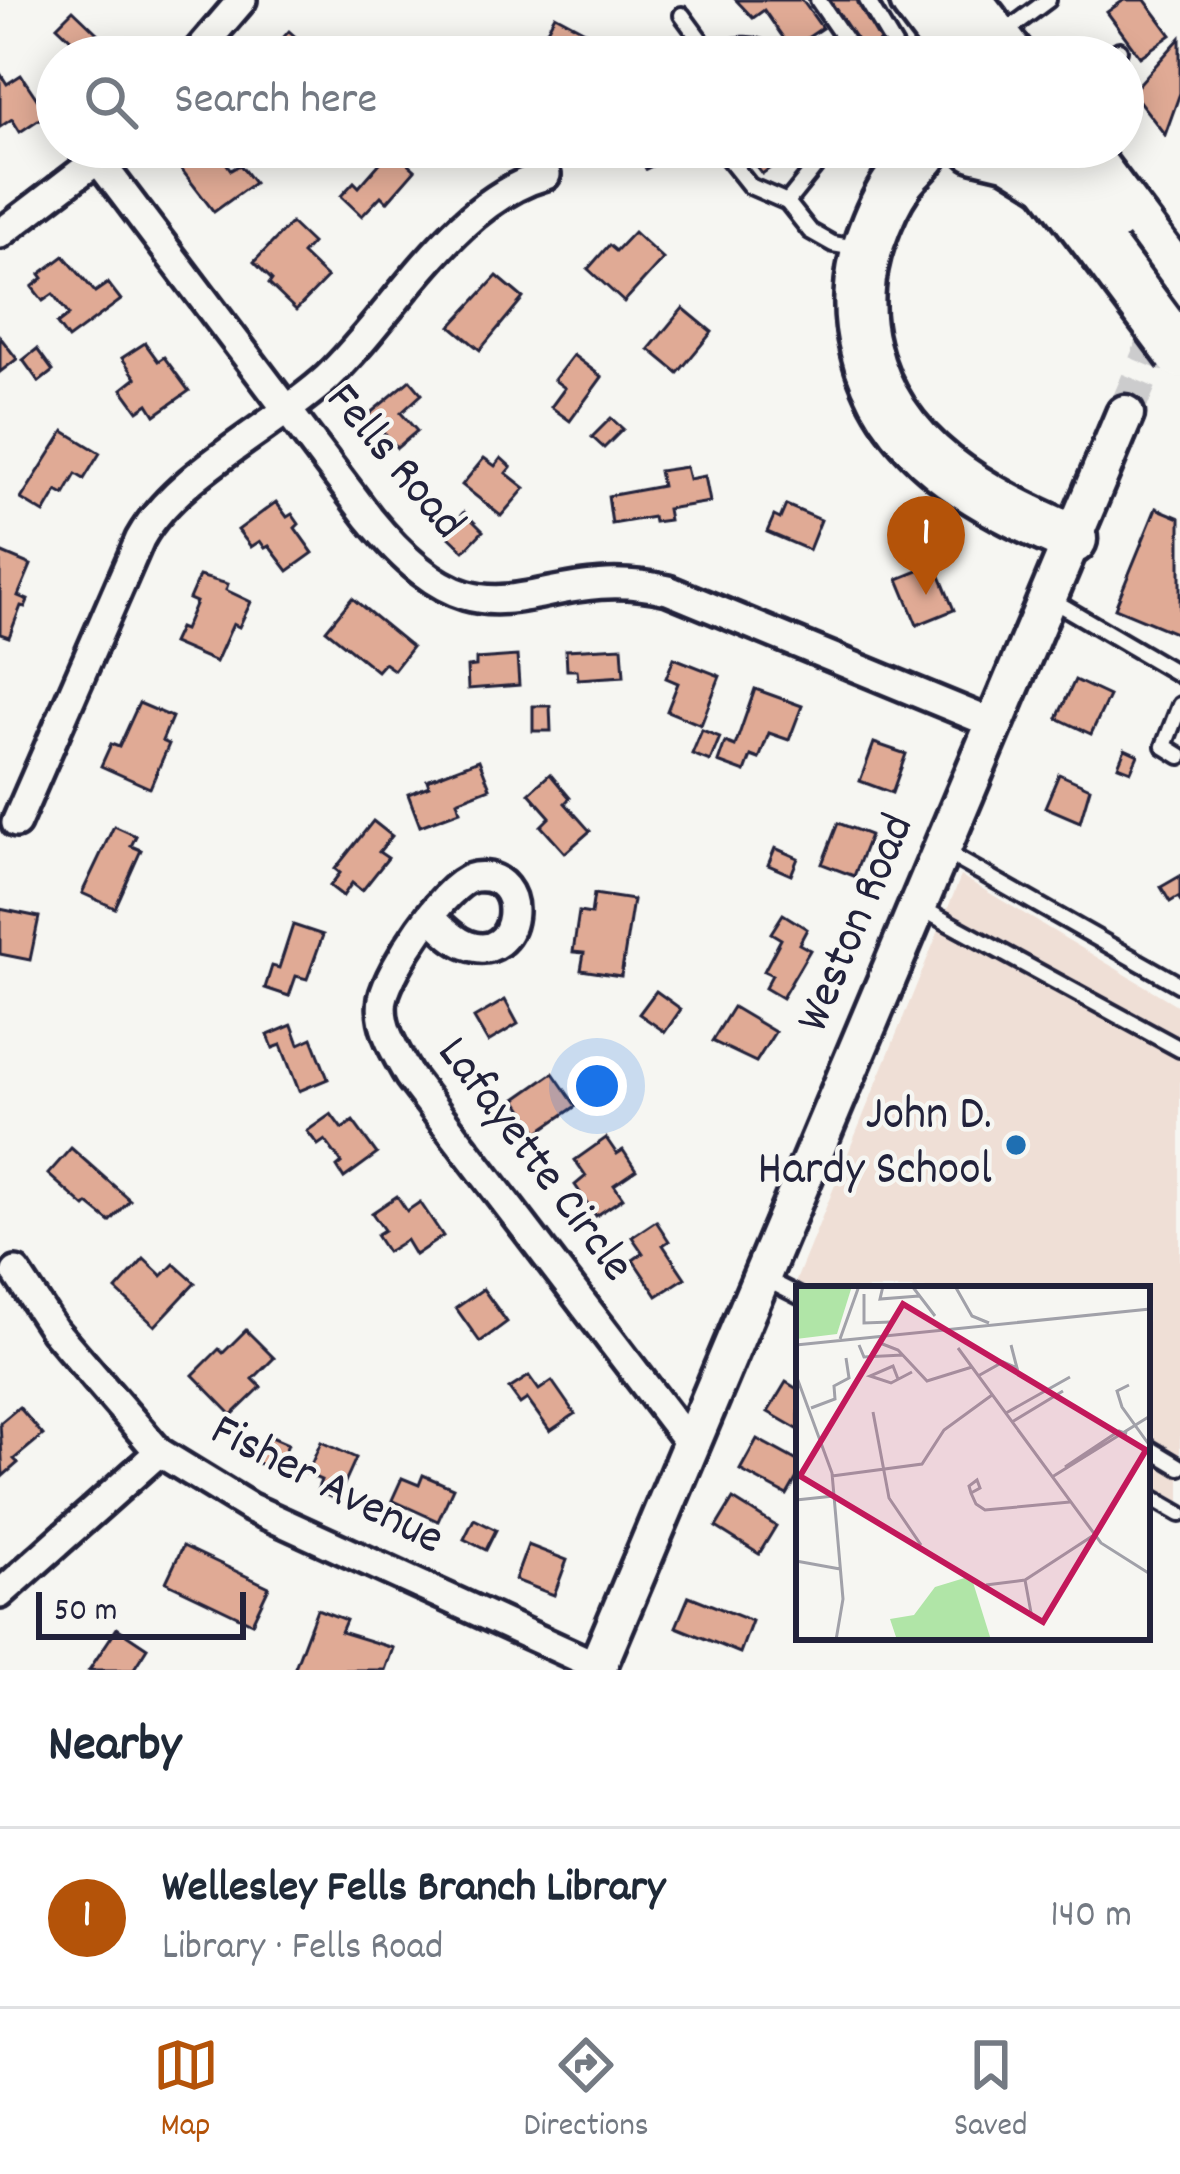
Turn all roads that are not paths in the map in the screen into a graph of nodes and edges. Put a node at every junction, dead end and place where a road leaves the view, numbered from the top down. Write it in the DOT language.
graph roads {
  1 [pos="242,0"];
  2 [pos="818,0"];
  3 [pos="867,0"];
  4 [pos="915,0"];
  5 [pos="967,0"];
  6 [pos="1048,0"];
  7 [pos="682,15"];
  8 [pos="211,36"];
  9 [pos="696,36"];
  10 [pos="842,36"];
  11 [pos="888,36"];
  12 [pos="927,36"];
  13 [pos="967,36"];
  14 [pos="982,36"];
  15 [pos="1006,36"];
  16 [pos="87,168"];
  17 [pos="116,168"];
  18 [pos="736,168"];
  19 [pos="814,168"];
  20 [pos="912,168"];
  21 [pos="1067,168"];
  22 [pos="1068,168"];
  23 [pos="546,175"];
  24 [pos="787,202"];
  25 [pos="0,233"];
  26 [pos="866,250"];
  27 [pos="1180,283"];
  28 [pos="1180,353"];
  29 [pos="288,410"];
  30 [pos="1125,414"];
  31 [pos="1072,539"];
  32 [pos="1047,598"];
  33 [pos="1180,675"];
  34 [pos="1180,705"];
  35 [pos="994,724"];
  36 [pos="1180,756"];
  37 [pos="16,823"];
  38 [pos="941,849"];
  39 [pos="917,906"];
  40 [pos="431,917"];
  41 [pos="1180,985"];
  42 [pos="1180,1049"];
  43 [pos="16,1272"];
  44 [pos="762,1277"];
  45 [pos="796,1294"];
  46 [pos="691,1444"];
  47 [pos="1150,1449"];
  48 [pos="159,1452"];
  49 [pos="1180,1466"];
  50 [pos="1150,1498"];
  51 [pos="1180,1514"];
  52 [pos="0,1594"];
  53 [pos="596,1668"];
  1 -- 8 [label="street"];
  2 -- 10 [label="lane"];
  3 -- 11 [label="lane"];
  4 -- 12 [label="highway"];
  4 -- 13 [label="highway"];
  5 -- 14 [label="highway"];
  6 -- 15 [label="lane"];
  7 -- 9 [label="lane"];
  16 -- 25 [label="street"];
  17 -- 29 [label="street, Fells Road"];
  18 -- 24 [label="lane"];
  19 -- 24 [label="lane"];
  20 -- 26 [label="highway"];
  21 -- 28 [label="highway, bridge"];
  22 -- 27 [label="highway"];
  23 -- 29 [label="street"];
  24 -- 26 [label="lane"];
  26 -- 31 [label="highway"];
  29 -- 35 [label="street, Fells Road"];
  29 -- 37 [label="street"];
  30 -- 31 [label="main road, Weston Road"];
  31 -- 32 [label="main road, Weston Road"];
  32 -- 33 [label="lane"];
  32 -- 35 [label="main road, Weston Road"];
  34 -- 36 [label="lane"];
  35 -- 38 [label="main road, Weston Road"];
  38 -- 39 [label="main road, Weston Road"];
  38 -- 41 [label="lane"];
  39 -- 42 [label="lane"];
  39 -- 44 [label="main road, Weston Road"];
  40 -- 46 [label="street, Lafayette Circle"];
  43 -- 48 [label="street, Fisher Avenue"];
  44 -- 45 [label="lane"];
  44 -- 46 [label="main road, Weston Road"];
  46 -- 53 [label="main road, Weston Road"];
  47 -- 49 [label="lane"];
  48 -- 52 [label="street"];
  48 -- 53 [label="street, Fisher Avenue"];
  50 -- 51 [label="lane"];
}
